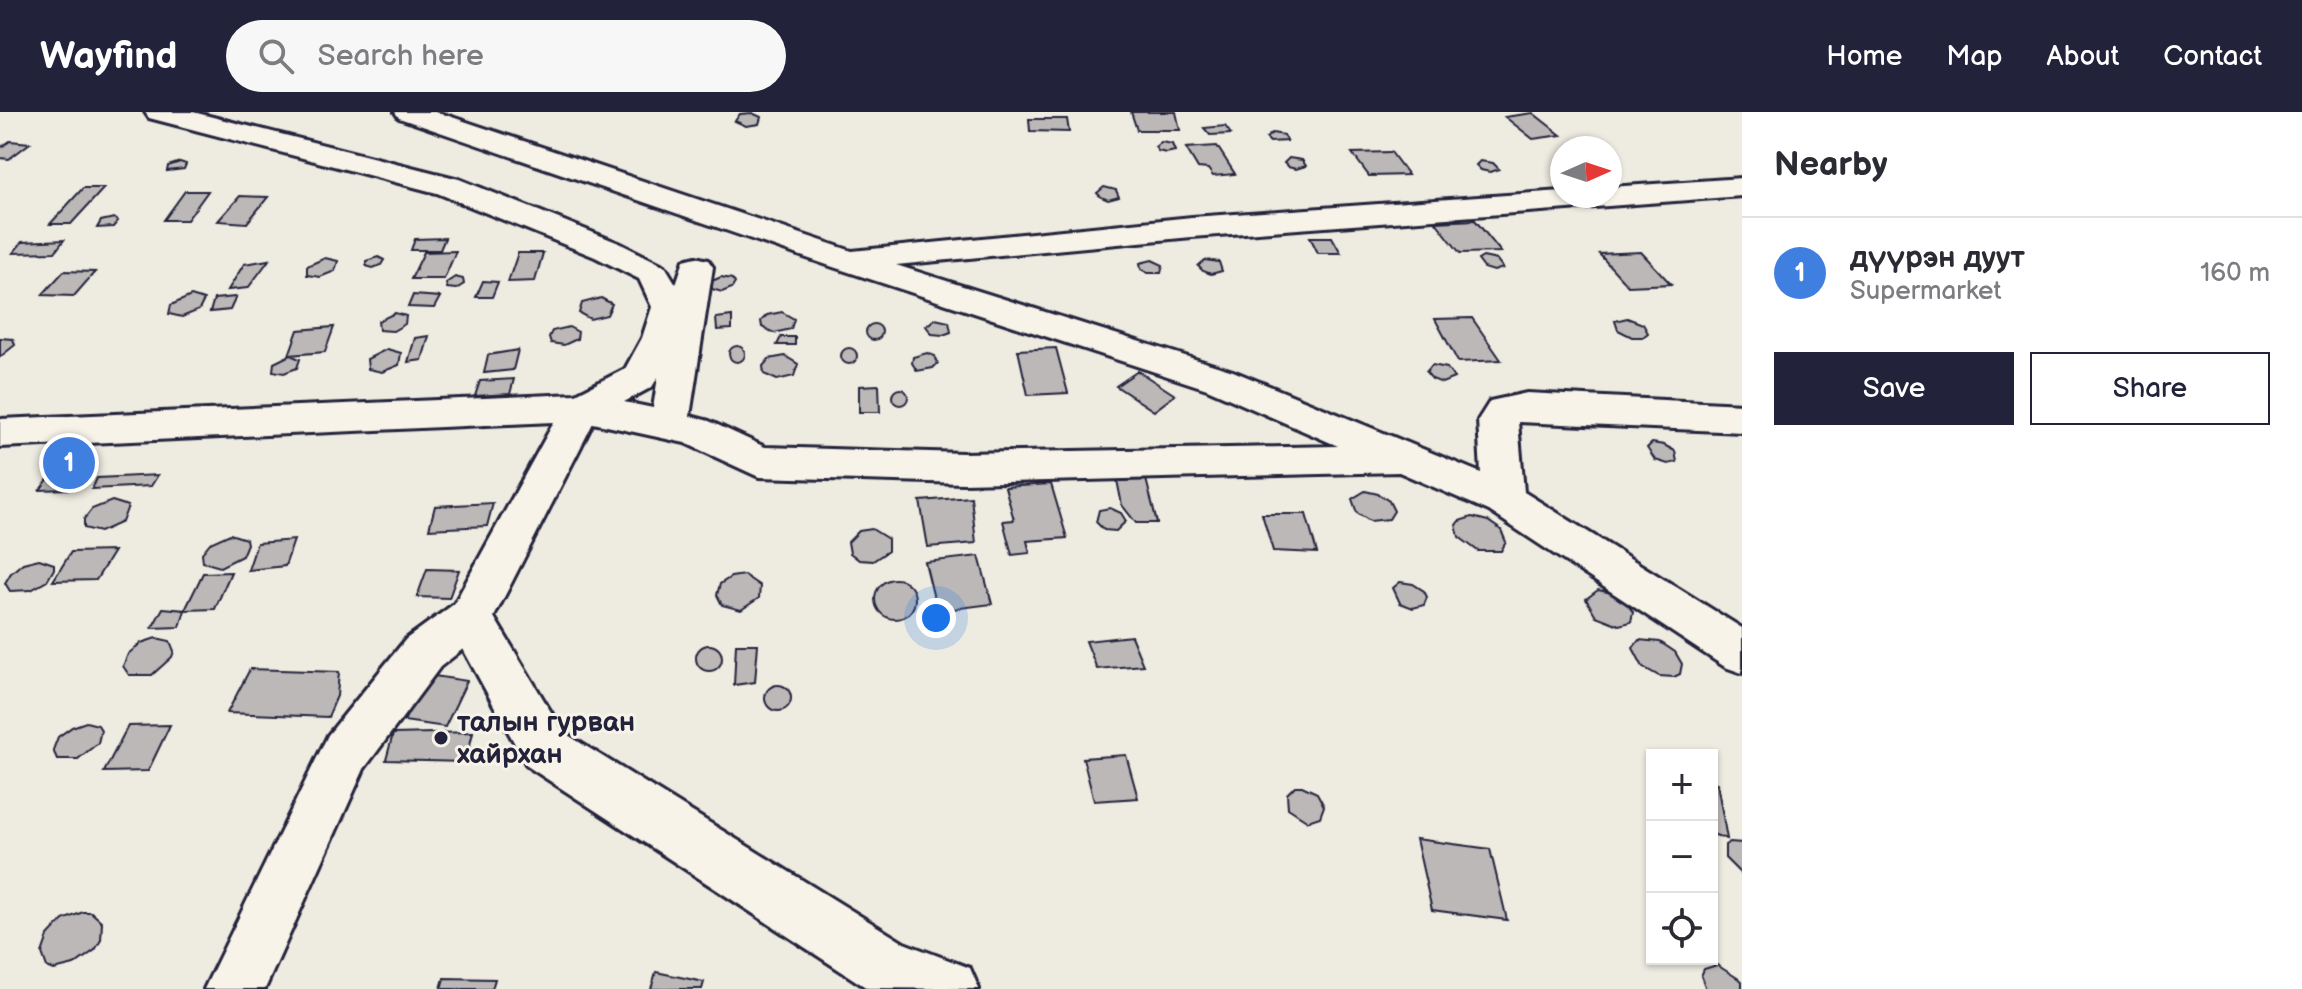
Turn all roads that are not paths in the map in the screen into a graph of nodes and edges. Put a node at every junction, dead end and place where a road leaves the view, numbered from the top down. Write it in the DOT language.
graph roads {
  1 [pos="159,112"];
  2 [pos="409,112"];
  3 [pos="1742,187"];
  4 [pos="845,260"];
  5 [pos="696,267"];
  6 [pos="629,417"];
  7 [pos="1742,418"];
  8 [pos="0,433"];
  9 [pos="1407,459"];
  10 [pos="1504,500"];
  11 [pos="470,618"];
  12 [pos="1742,653"];
  13 [pos="884,978"];
  14 [pos="234,989"];
  15 [pos="949,989"];
  1 -- 6 [label="street"];
  2 -- 4 [label="street"];
  3 -- 4 [label="street"];
  4 -- 9 [label="street"];
  5 -- 6 [label="street"];
  6 -- 8 [label="street"];
  6 -- 9 [label="street"];
  6 -- 11 [label="street"];
  7 -- 10 [label="street"];
  9 -- 10 [label="street"];
  10 -- 12 [label="street"];
  11 -- 13 [label="street"];
  11 -- 14 [label="street"];
  13 -- 15 [label="street"];
}
